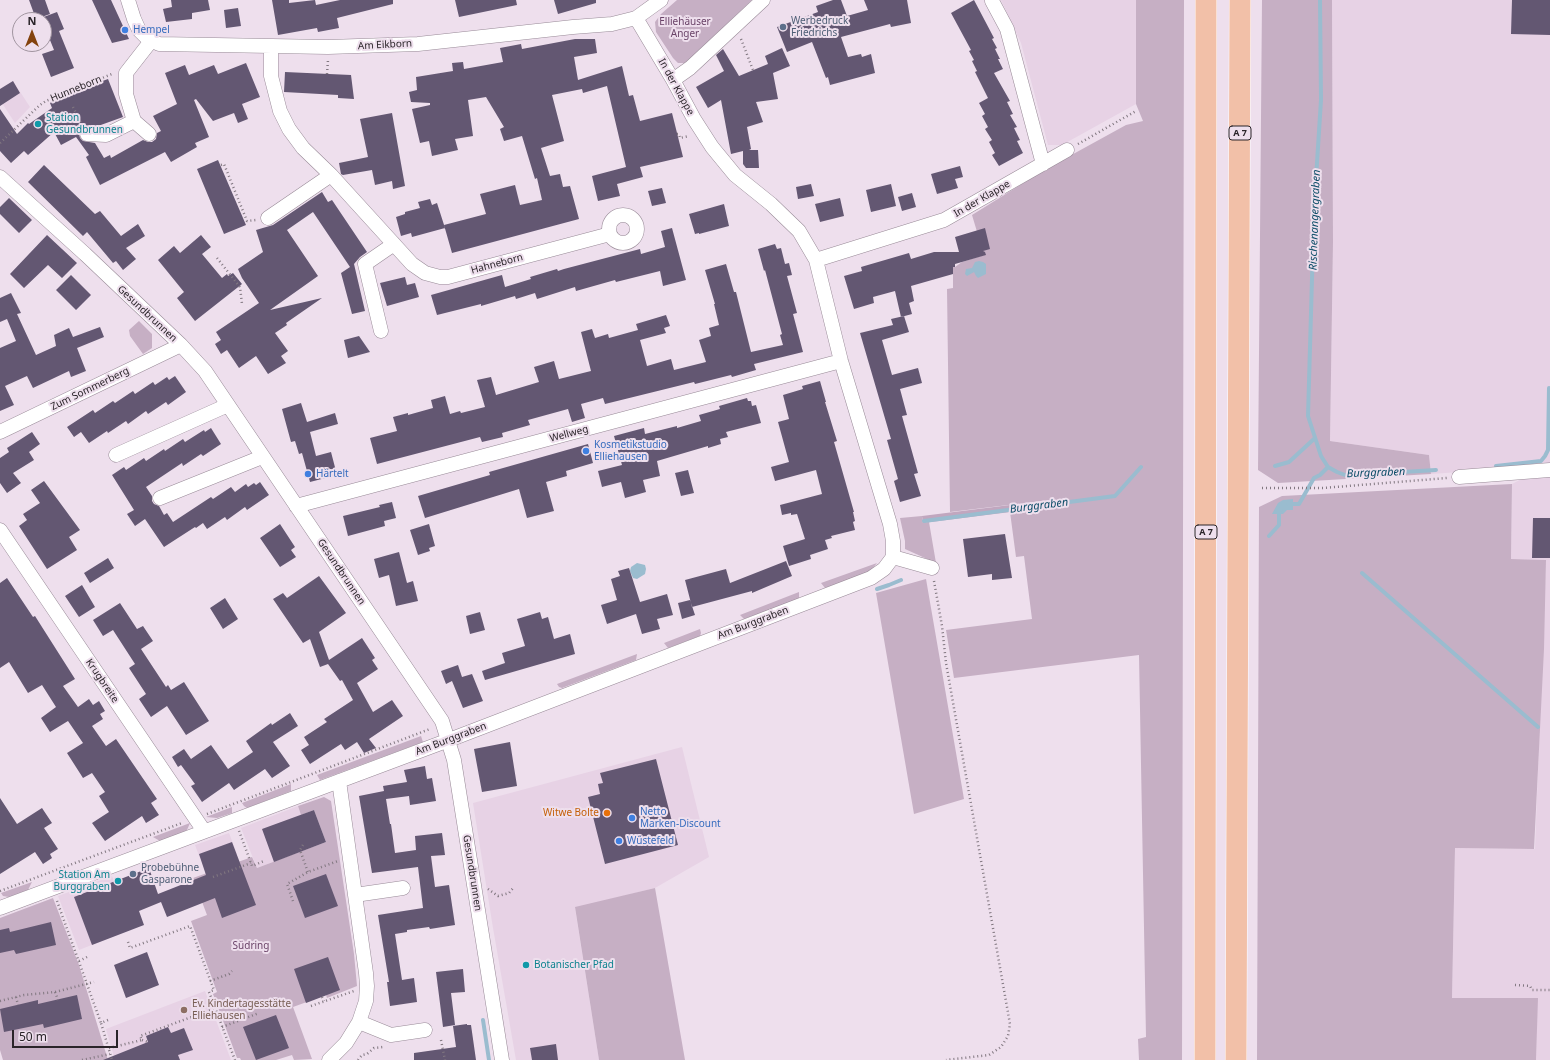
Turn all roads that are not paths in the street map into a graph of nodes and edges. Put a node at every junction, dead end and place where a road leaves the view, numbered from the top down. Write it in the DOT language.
graph roads {
  1 [pos="128,0"];
  2 [pos="661,0"];
  3 [pos="763,0"];
  4 [pos="1206,0"];
  5 [pos="1240,0"];
  6 [pos="992,1"];
  7 [pos="636,18"];
  8 [pos="151,41"];
  9 [pos="271,46"];
  10 [pos="673,80"];
  11 [pos="134,120"];
  12 [pos="87,134"];
  13 [pos="149,134"];
  14 [pos="1067,150"];
  15 [pos="1042,164"];
  16 [pos="331,175"];
  17 [pos="0,177"];
  18 [pos="268,218"];
  19 [pos="610,234"];
  20 [pos="394,244"];
  21 [pos="816,260"];
  22 [pos="381,331"];
  23 [pos="181,345"];
  24 [pos="841,362"];
  25 [pos="228,405"];
  26 [pos="0,432"];
  27 [pos="116,455"];
  28 [pos="262,457"];
  29 [pos="1550,470"];
  30 [pos="1459,477"];
  31 [pos="160,498"];
  32 [pos="296,506"];
  33 [pos="0,530"];
  34 [pos="893,557"];
  35 [pos="932,568"];
  36 [pos="448,740"];
  37 [pos="339,781"];
  38 [pos="204,831"];
  39 [pos="403,888"];
  40 [pos="355,895"];
  41 [pos="1,906"];
  42 [pos="359,1022"];
  43 [pos="425,1030"];
  44 [pos="329,1060"];
  45 [pos="502,1060"];
  46 [pos="1205,1060"];
  47 [pos="1236,1060"];
  1 -- 8 [label="street"];
  2 -- 7 [label="street, Am Eikborn"];
  3 -- 10 [label="street"];
  4 -- 46 [label="highway, A 7"];
  5 -- 47 [label="highway, A 7"];
  6 -- 15 [label="street"];
  7 -- 9 [label="street, Am Eikborn"];
  7 -- 10 [label="street, In der Klappe"];
  8 -- 9 [label="street, Am Eikborn"];
  8 -- 11 [label="street"];
  9 -- 16 [label="street, Hahneborn"];
  10 -- 21 [label="street, In der Klappe"];
  11 -- 12 [label="street"];
  11 -- 13 [label="street"];
  14 -- 15 [label="street, In der Klappe"];
  15 -- 21 [label="street, In der Klappe"];
  16 -- 18 [label="street"];
  16 -- 20 [label="street, Hahneborn"];
  17 -- 23 [label="street, Gesundbrunnen"];
  19 -- 20 [label="street, Hahneborn"];
  20 -- 22 [label="street"];
  21 -- 24 [label="street, In der Klappe"];
  23 -- 25 [label="street, Gesundbrunnen"];
  23 -- 26 [label="street, Zum Sommerberg"];
  24 -- 32 [label="street, Wellweg"];
  24 -- 34 [label="street, In der Klappe"];
  25 -- 27 [label="street"];
  25 -- 28 [label="street, Gesundbrunnen"];
  28 -- 31 [label="street"];
  28 -- 32 [label="street, Gesundbrunnen"];
  29 -- 30 [label="street"];
  32 -- 36 [label="street, Gesundbrunnen"];
  33 -- 38 [label="street, Krugbreite"];
  34 -- 35 [label="street"];
  34 -- 36 [label="street, Am Burggraben"];
  36 -- 37 [label="street, Am Burggraben"];
  36 -- 45 [label="street, Gesundbrunnen"];
  37 -- 38 [label="street, Am Burggraben"];
  37 -- 40 [label="street"];
  38 -- 41 [label="street, Am Burggraben"];
  39 -- 40 [label="street"];
  40 -- 42 [label="street"];
  42 -- 43 [label="street"];
  42 -- 44 [label="street"];
}
